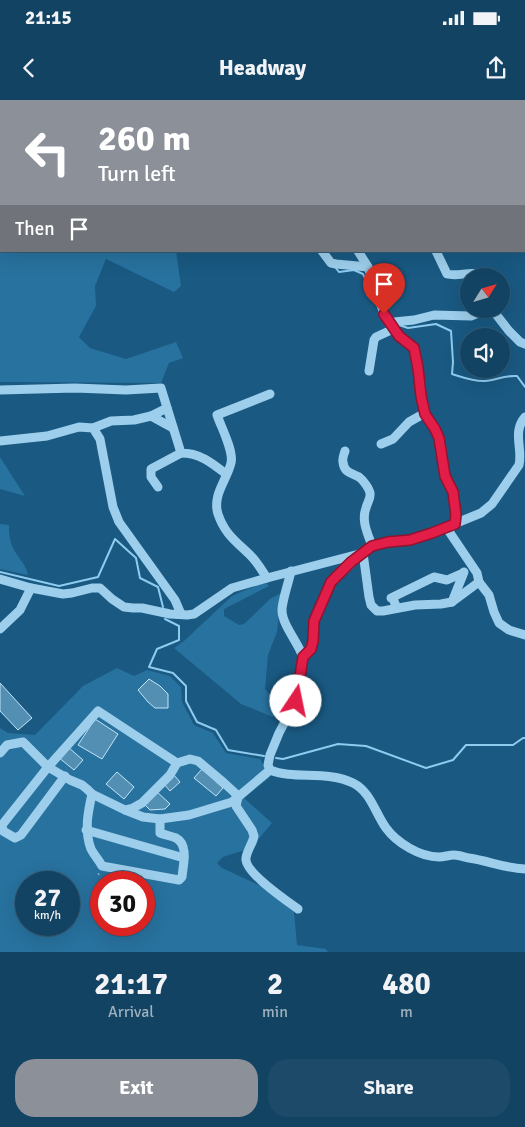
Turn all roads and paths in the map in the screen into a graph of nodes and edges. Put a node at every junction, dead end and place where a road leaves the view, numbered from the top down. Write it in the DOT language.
graph roads {
  1 [pos="323,252"];
  2 [pos="359,252"];
  3 [pos="436,252"];
  4 [pos="368,267"];
  5 [pos="460,275"];
  6 [pos="460,316"];
  7 [pos="500,318"];
  8 [pos="393,327"];
  9 [pos="525,344"];
  10 [pos="369,371"];
  11 [pos="0,390"];
  12 [pos="270,394"];
  13 [pos="167,408"];
  14 [pos="425,414"];
  15 [pos="151,416"];
  16 [pos="525,417"];
  17 [pos="93,428"];
  18 [pos="173,428"];
  19 [pos="0,441"];
  20 [pos="381,444"];
  21 [pos="345,451"];
  22 [pos="181,453"];
  23 [pos="226,474"];
  24 [pos="158,487"];
  25 [pos="455,524"];
  26 [pos="372,546"];
  27 [pos="363,552"];
  28 [pos="472,566"];
  29 [pos="291,571"];
  30 [pos="462,574"];
  31 [pos="267,578"];
  32 [pos="0,579"];
  33 [pos="479,582"];
  34 [pos="31,588"];
  35 [pos="452,602"];
  36 [pos="397,608"];
  37 [pos="181,614"];
  38 [pos="0,629"];
  39 [pos="525,635"];
  40 [pos="303,657"];
  41 [pos="3,742"];
  42 [pos="0,753"];
  43 [pos="178,763"];
  44 [pos="48,767"];
  45 [pos="270,770"];
  46 [pos="65,776"];
  47 [pos="92,794"];
  48 [pos="238,797"];
  49 [pos="125,810"];
  50 [pos="160,819"];
  51 [pos="86,830"];
  52 [pos="184,858"];
  53 [pos="525,869"];
  54 [pos="298,909"];
  1 -- 4 [label="street"];
  2 -- 4 [label="street"];
  3 -- 5 [label="street"];
  4 -- 8 [label="street"];
  6 -- 8 [label="street"];
  7 -- 9 [label="street"];
  8 -- 10 [label="street"];
  8 -- 14 [label="street"];
  11 -- 13 [label="street"];
  12 -- 23 [label="street"];
  13 -- 15 [label="street"];
  13 -- 18 [label="street"];
  14 -- 20 [label="street"];
  14 -- 25 [label="street"];
  15 -- 17 [label="street"];
  15 -- 18 [label="street"];
  16 -- 25 [label="street"];
  17 -- 19 [label="street"];
  17 -- 37 [label="street"];
  18 -- 22 [label="street"];
  21 -- 26 [label="street"];
  22 -- 23 [label="street"];
  22 -- 24 [label="street"];
  23 -- 31 [label="street"];
  25 -- 26 [label="street"];
  25 -- 28 [label="street"];
  26 -- 27 [label="street"];
  27 -- 29 [label="street"];
  27 -- 36 [label="street"];
  27 -- 40 [label="street"];
  28 -- 30 [label="street"];
  28 -- 33 [label="street"];
  29 -- 31 [label="street"];
  29 -- 40 [label="street"];
  30 -- 35 [label="street"];
  30 -- 36 [label="street"];
  31 -- 37 [label="street"];
  32 -- 34 [label="street"];
  33 -- 35 [label="street"];
  33 -- 39 [label="street"];
  34 -- 37 [label="street"];
  34 -- 38 [label="street"];
  35 -- 36 [label="street"];
  40 -- 45 [label="street"];
  41 -- 42 [label="street"];
  41 -- 44 [label="street"];
  43 -- 44 [label="street"];
  43 -- 48 [label="street"];
  43 -- 49 [label="street"];
  44 -- 46 [label="street"];
  44 -- 46 [label="street"];
  45 -- 48 [label="street"];
  45 -- 53 [label="street"];
  46 -- 47 [label="street"];
  47 -- 49 [label="street"];
  47 -- 51 [label="street"];
  48 -- 50 [label="street"];
  48 -- 54 [label="street"];
  49 -- 50 [label="street"];
  50 -- 52 [label="street"];
  51 -- 52 [label="street"];
  51 -- 52 [label="street"];
}
